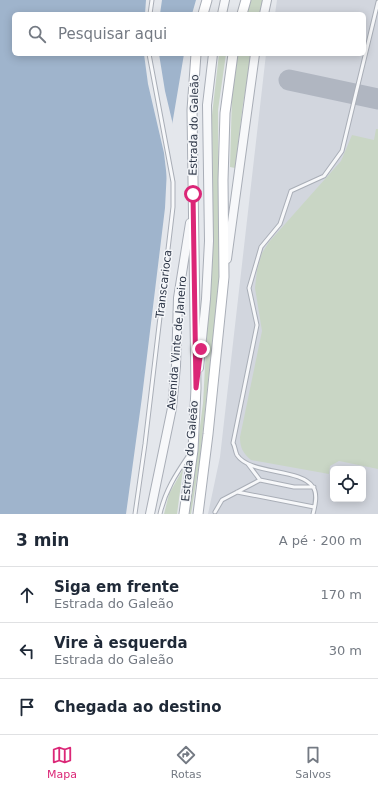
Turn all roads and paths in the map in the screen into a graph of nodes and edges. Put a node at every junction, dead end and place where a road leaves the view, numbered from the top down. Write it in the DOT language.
graph roads {
  1 [pos="152,0"];
  2 [pos="207,0"];
  3 [pos="225,0"];
  4 [pos="246,0"];
  5 [pos="267,0"];
  6 [pos="378,2"];
  7 [pos="150,12"];
  8 [pos="204,12"];
  9 [pos="222,12"];
  10 [pos="243,12"];
  11 [pos="264,12"];
  12 [pos="366,52"];
  13 [pos="149,56"];
  14 [pos="196,56"];
  15 [pos="213,56"];
  16 [pos="233,56"];
  17 [pos="255,56"];
  18 [pos="365,56"];
  19 [pos="193,194"];
  20 [pos="224,277"];
  21 [pos="196,388"];
  22 [pos="193,450"];
  23 [pos="248,464"];
  24 [pos="260,480"];
  25 [pos="314,487"];
  26 [pos="237,492"];
  27 [pos="314,508"];
  28 [pos="215,512"];
  29 [pos="135,514"];
  30 [pos="150,514"];
  31 [pos="160,514"];
  32 [pos="184,514"];
  33 [pos="198,514"];
  34 [pos="313,514"];
  1 -- 7 [label="lane"];
  2 -- 8 [label="main road"];
  3 -- 9 [label="street"];
  4 -- 10 [label="main road"];
  5 -- 11 [label="street"];
  6 -- 12 [label="lane"];
  13 -- 29 [label="lane, Transcarioca"];
  14 -- 19 [label="main road, Estrada do Galeão"];
  15 -- 21 [label="street, Estrada do Galeão"];
  16 -- 20 [label="main road, Estrada do Galeão"];
  17 -- 20 [label="street, Estrada do Galeão"];
  18 -- 23 [label="lane"];
  19 -- 21 [label="main road, Estrada do Galeão"];
  19 -- 30 [label="street, Avenida Vinte de Janeiro"];
  20 -- 33 [label="main road, Estrada do Galeão"];
  21 -- 22 [label="main road, Estrada do Galeão"];
  22 -- 31 [label="lane"];
  22 -- 32 [label="main road, Estrada do Galeão"];
  23 -- 24 [label="lane"];
  23 -- 25 [label="lane"];
  24 -- 25 [label="lane"];
  24 -- 26 [label="lane"];
  25 -- 27 [label="lane"];
  26 -- 27 [label="lane"];
  26 -- 28 [label="lane"];
  27 -- 34 [label="lane"];
}
